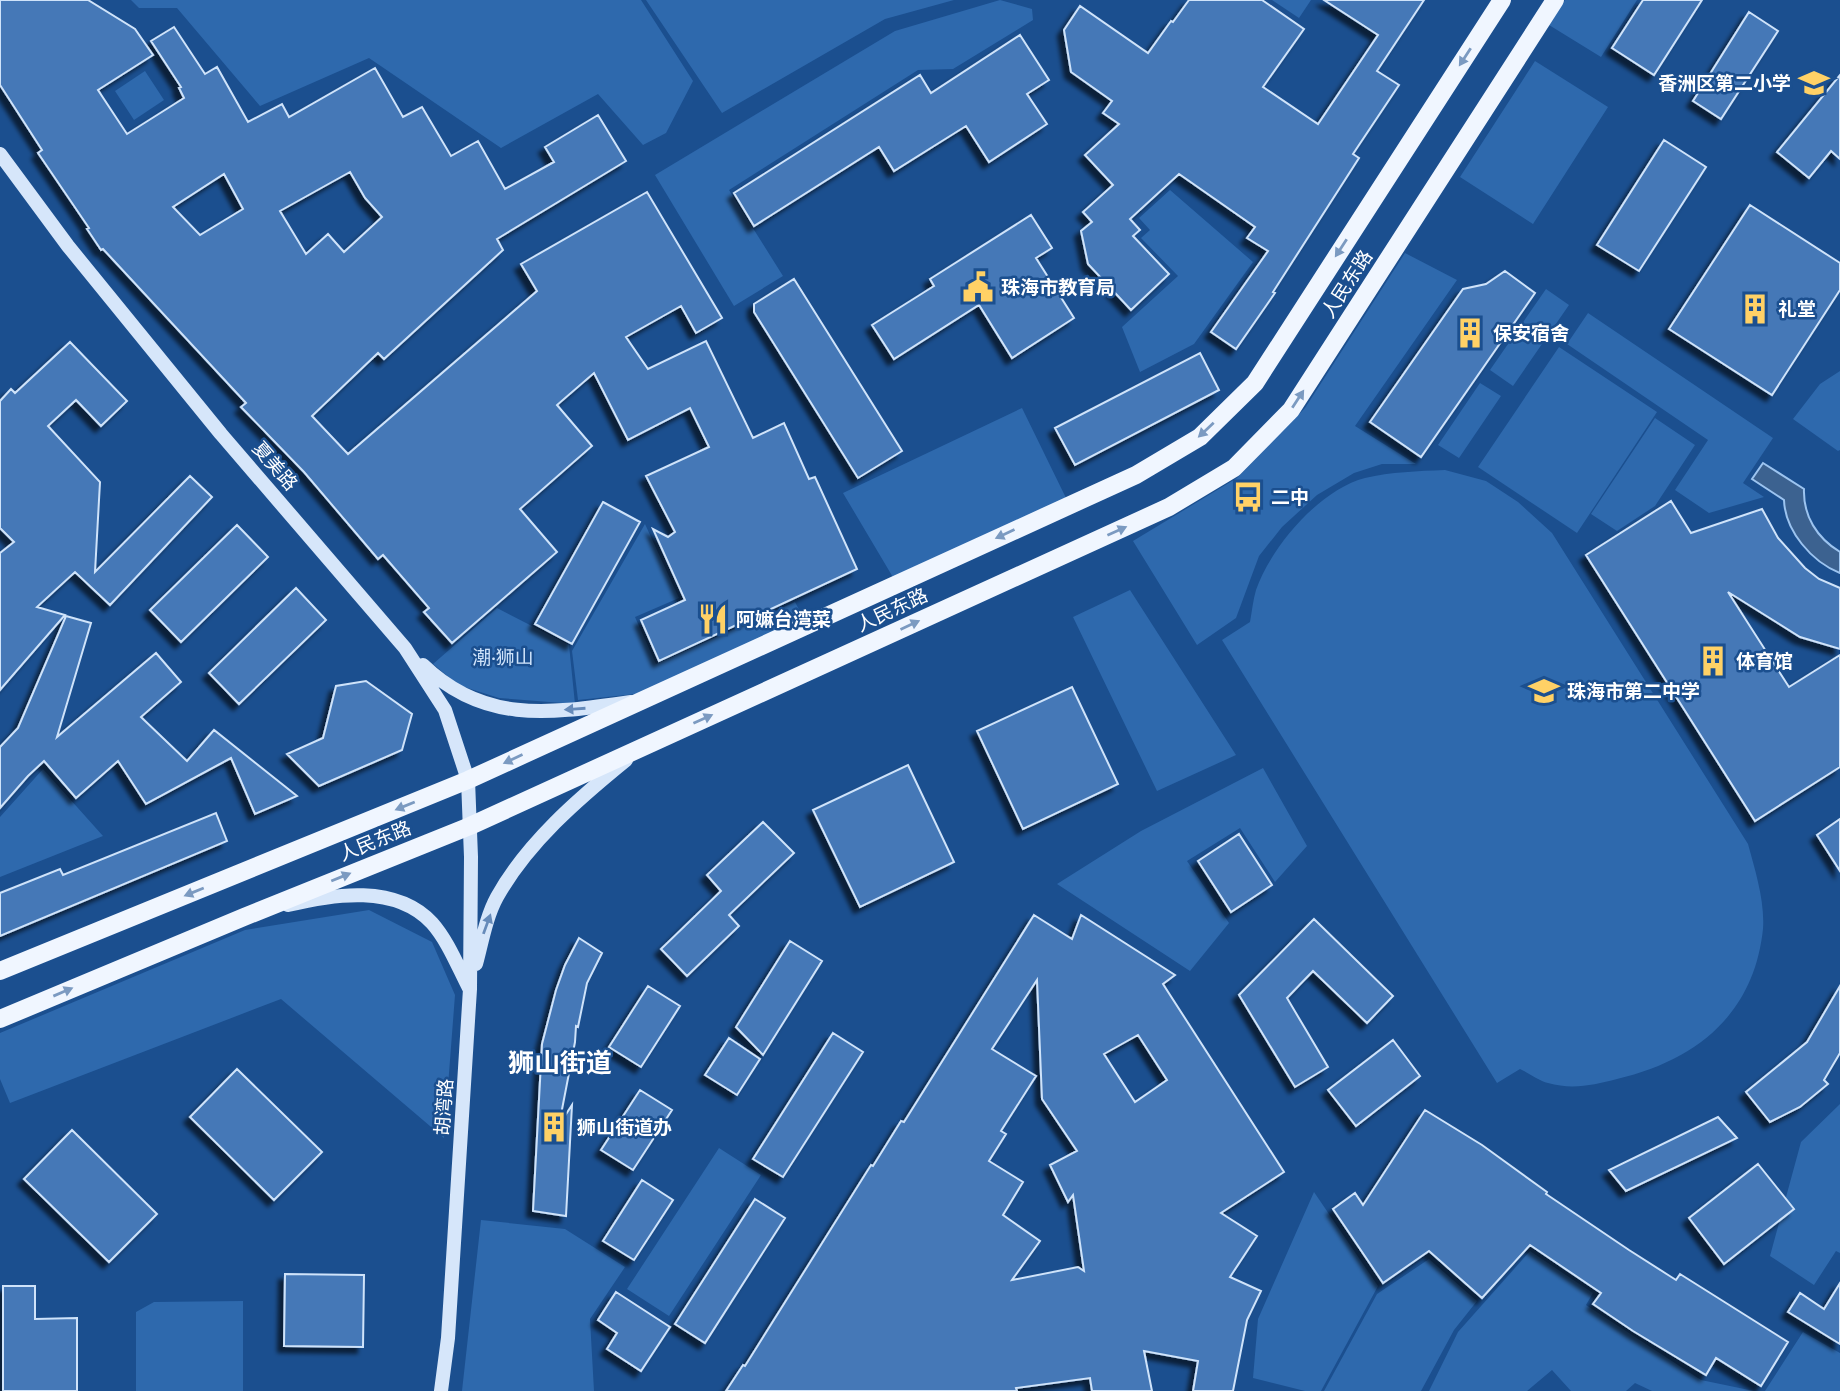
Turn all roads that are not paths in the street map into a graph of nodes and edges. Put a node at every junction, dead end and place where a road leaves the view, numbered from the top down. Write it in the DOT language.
graph roads {
  1 [pos="1502,0"];
  2 [pos="1555,0"];
  3 [pos="0,154"];
  4 [pos="405,648"];
  5 [pos="642,700"];
  6 [pos="641,748"];
  7 [pos="468,780"];
  8 [pos="470,825"];
  9 [pos="243,916"];
  10 [pos="0,971"];
  11 [pos="470,989"];
  12 [pos="0,1019"];
  13 [pos="441,1391"];
  1 -- 5 [label="main road, 人民东路, one-way"];
  6 -- 2 [label="main road, 人民东路, one-way"];
  3 -- 4 [label="street, 夏美路"];
  5 -- 4 [label="street, one-way"];
  4 -- 7 [label="street, 夏美路"];
  5 -- 7 [label="main road, 人民东路, one-way"];
  6 -- 8 [label="main road, 人民东路"];
  11 -- 6 [label="street, one-way"];
  7 -- 8 [label="street, 夏美路"];
  7 -- 10 [label="main road, 人民东路, one-way"];
  9 -- 8 [label="main road, 人民东路, one-way"];
  8 -- 11 [label="street, 胡湾路"];
  9 -- 11 [label="street"];
  12 -- 9 [label="main road, 人民东路, one-way"];
  11 -- 13 [label="street, 胡湾路"];
}
